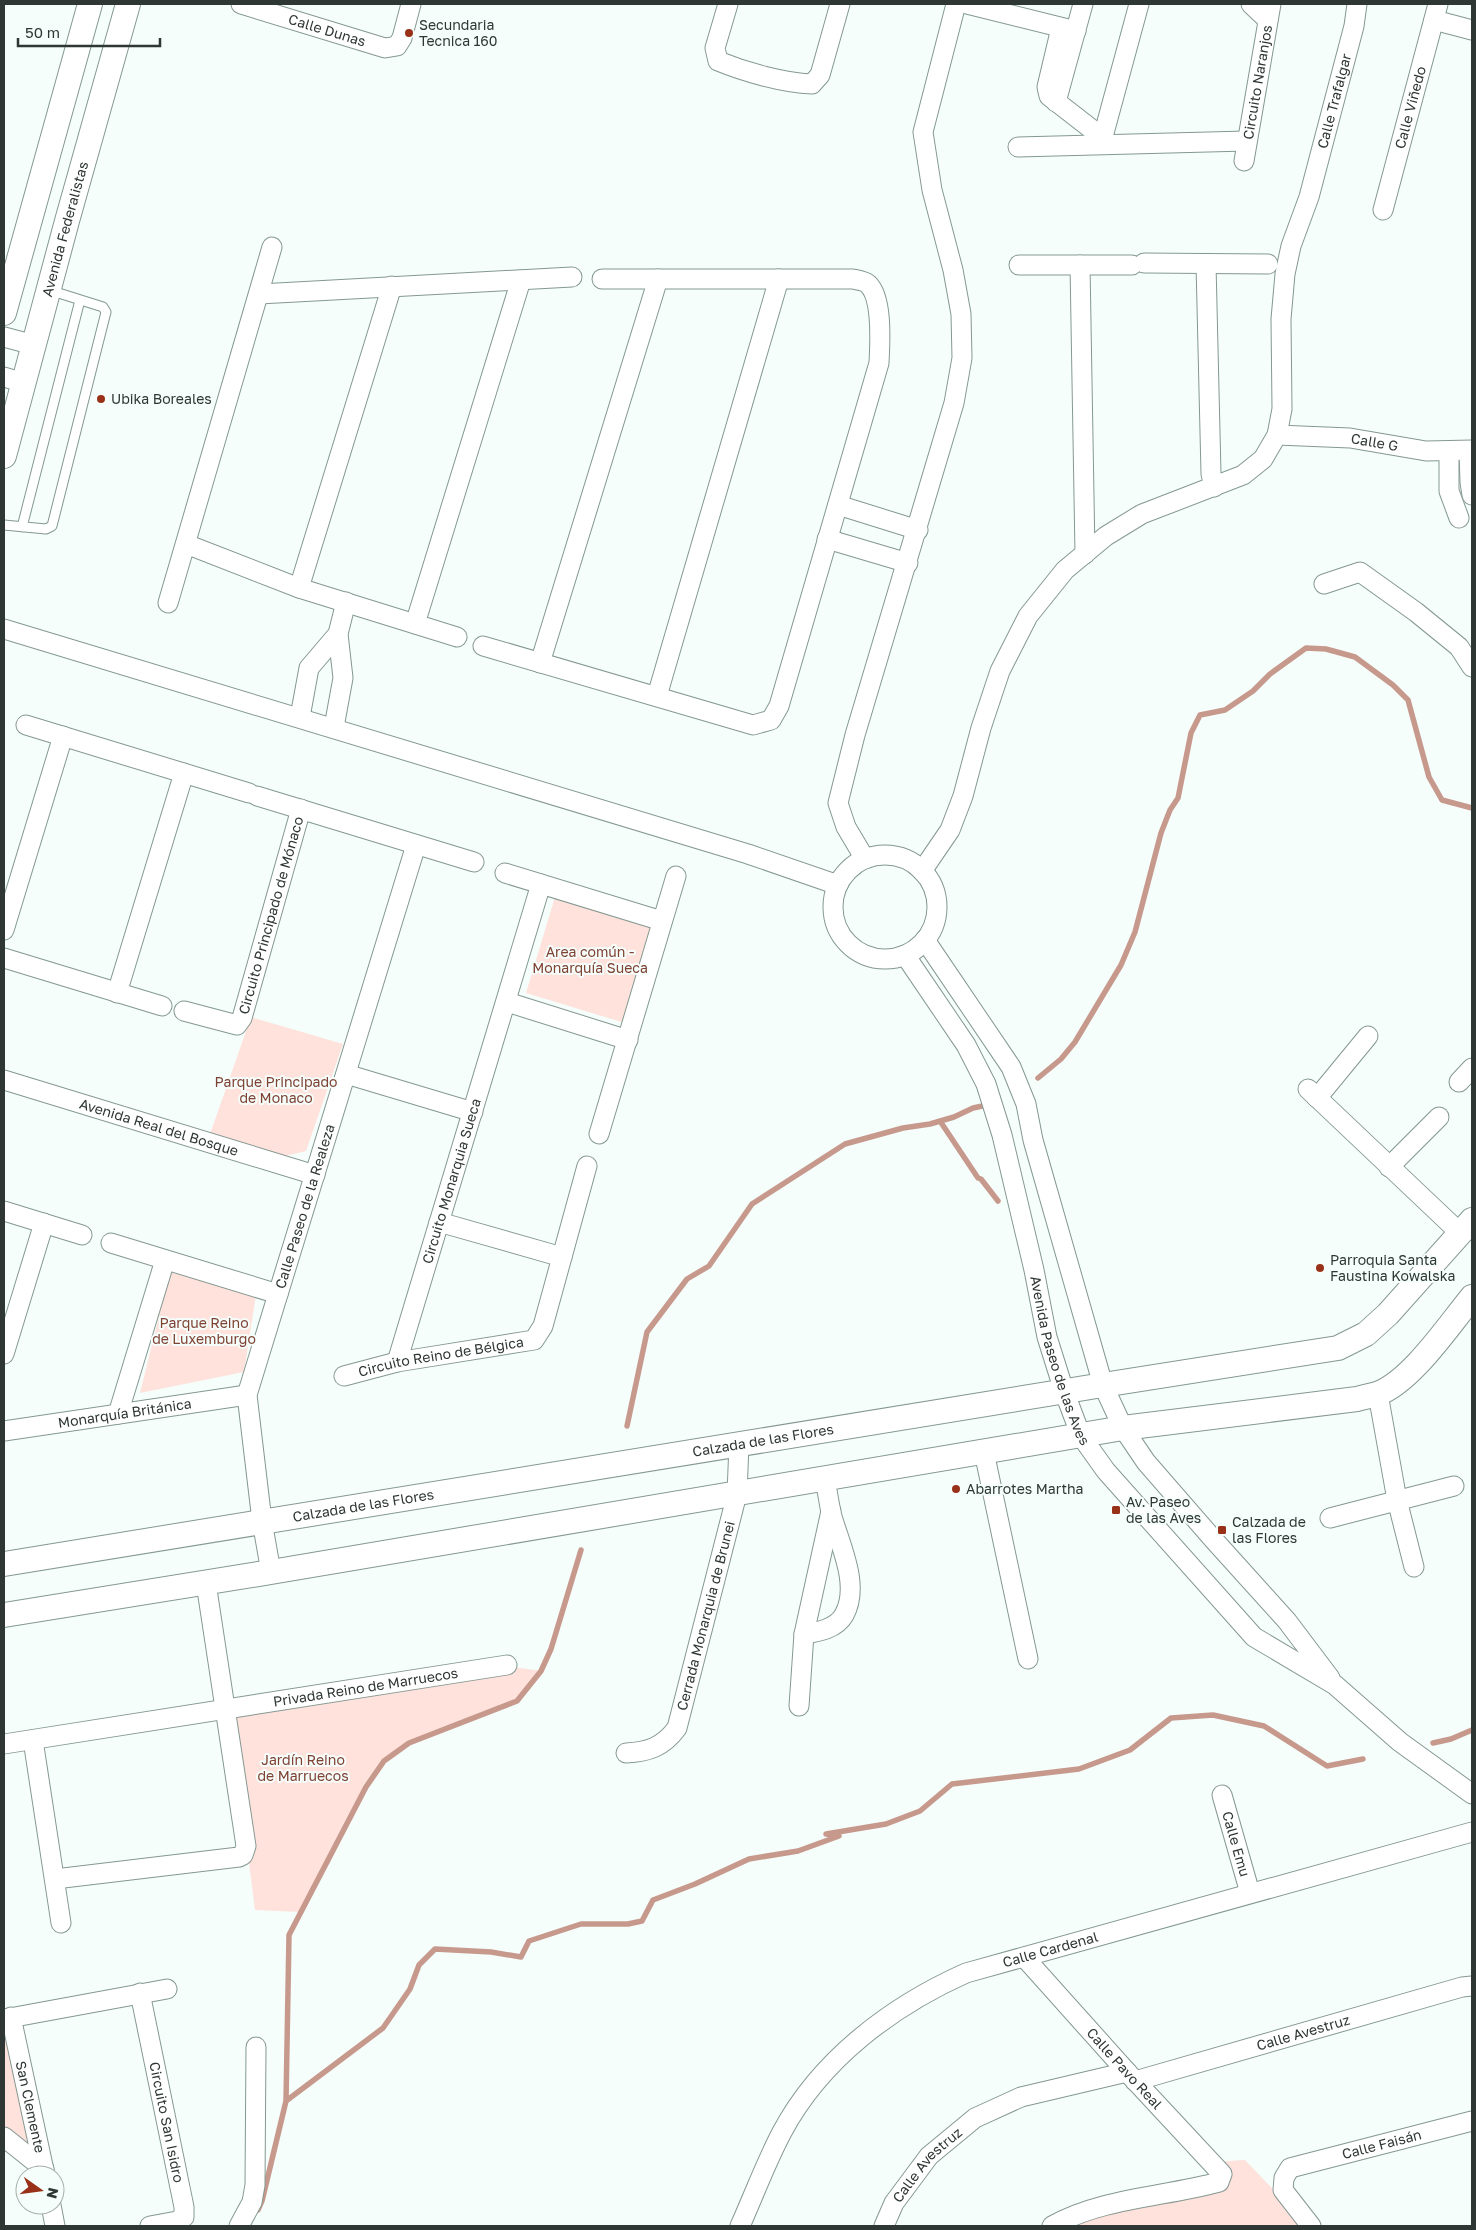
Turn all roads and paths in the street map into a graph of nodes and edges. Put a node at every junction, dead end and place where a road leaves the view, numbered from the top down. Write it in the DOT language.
graph roads {
  1 [pos="90,4"];
  2 [pos="128,4"];
  3 [pos="241,4"];
  4 [pos="411,4"];
  5 [pos="728,4"];
  6 [pos="840,4"];
  7 [pos="956,4"];
  8 [pos="967,4"];
  9 [pos="1083,4"];
  10 [pos="1139,4"];
  11 [pos="1251,4"];
  12 [pos="1356,4"];
  13 [pos="1270,12"];
  14 [pos="1436,12"];
  15 [pos="1068,30"];
  16 [pos="1472,30"];
  17 [pos="54,129"];
  18 [pos="89,139"];
  19 [pos="1102,141"];
  20 [pos="1246,141"];
  21 [pos="1018,147"];
  22 [pos="1244,161"];
  23 [pos="1383,210"];
  24 [pos="272,247"];
  25 [pos="1206,264"];
  26 [pos="1268,264"];
  27 [pos="1019,265"];
  28 [pos="1080,265"];
  29 [pos="572,277"];
  30 [pos="602,279"];
  31 [pos="658,279"];
  32 [pos="779,279"];
  33 [pos="521,280"];
  34 [pos="392,286"];
  35 [pos="49,289"];
  36 [pos="259,294"];
  37 [pos="80,300"];
  38 [pos="4,313"];
  39 [pos="4,337"];
  40 [pos="34,344"];
  41 [pos="14,380"];
  42 [pos="1277,435"];
  43 [pos="1471,450"];
  44 [pos="1449,452"];
  45 [pos="4,456"];
  46 [pos="1214,488"];
  47 [pos="1472,495"];
  48 [pos="838,505"];
  49 [pos="1468,515"];
  50 [pos="4,525"];
  51 [pos="22,527"];
  52 [pos="918,530"];
  53 [pos="827,539"];
  54 [pos="186,544"];
  55 [pos="1085,554"];
  56 [pos="908,563"];
  57 [pos="1324,584"];
  58 [pos="299,588"];
  59 [pos="346,602"];
  60 [pos="168,603"];
  61 [pos="415,624"];
  62 [pos="4,629"];
  63 [pos="338,634"];
  64 [pos="457,637"];
  65 [pos="483,646"];
  66 [pos="540,663"];
  67 [pos="1472,667"];
  68 [pos="657,696"];
  69 [pos="300,717"];
  70 [pos="26,725"];
  71 [pos="334,727"];
  72 [pos="63,736"];
  73 [pos="184,773"];
  74 [pos="301,809"];
  75 [pos="416,845"];
  76 [pos="865,859"];
  77 [pos="474,862"];
  78 [pos="922,871"];
  79 [pos="506,873"];
  80 [pos="676,876"];
  81 [pos="541,884"];
  82 [pos="838,885"];
  83 [pos="662,921"];
  84 [pos="4,930"];
  85 [pos="925,940"];
  86 [pos="905,955"];
  87 [pos="4,958"];
  88 [pos="117,993"];
  89 [pos="507,1002"];
  90 [pos="162,1006"];
  91 [pos="184,1011"];
  92 [pos="1368,1036"];
  93 [pos="628,1040"];
  94 [pos="1472,1068"];
  95 [pos="346,1074"];
  96 [pos="4,1080"];
  97 [pos="1459,1082"];
  98 [pos="473,1112"];
  99 [pos="1439,1117"];
  100 [pos="599,1134"];
  101 [pos="1033,1140"];
  102 [pos="1004,1145"];
  103 [pos="587,1166"];
  104 [pos="1390,1167"];
  105 [pos="315,1175"];
  106 [pos="4,1211"];
  107 [pos="439,1222"];
  108 [pos="44,1223"];
  109 [pos="1466,1226"];
  110 [pos="82,1235"];
  111 [pos="110,1243"];
  112 [pos="562,1257"];
  113 [pos="165,1260"];
  114 [pos="278,1294"];
  115 [pos="1472,1297"];
  116 [pos="4,1354"];
  117 [pos="397,1362"];
  118 [pos="344,1376"];
  119 [pos="1103,1385"];
  120 [pos="1064,1391"];
  121 [pos="1378,1394"];
  122 [pos="247,1395"];
  123 [pos="118,1414"];
  124 [pos="1123,1428"];
  125 [pos="4,1431"];
  126 [pos="1081,1436"];
  127 [pos="739,1444"];
  128 [pos="984,1452"];
  129 [pos="825,1479"];
  130 [pos="1454,1486"];
  131 [pos="737,1494"];
  132 [pos="1397,1500"];
  133 [pos="831,1511"];
  134 [pos="1330,1518"];
  135 [pos="262,1521"];
  136 [pos="4,1564"];
  137 [pos="1414,1567"];
  138 [pos="270,1572"];
  139 [pos="206,1583"];
  140 [pos="4,1614"];
  141 [pos="804,1634"];
  142 [pos="1028,1659"];
  143 [pos="507,1665"];
  144 [pos="1335,1685"];
  145 [pos="798,1706"];
  146 [pos="224,1709"];
  147 [pos="33,1740"];
  148 [pos="4,1744"];
  149 [pos="626,1753"];
  150 [pos="1472,1794"];
  151 [pos="1222,1795"];
  152 [pos="1472,1832"];
  153 [pos="55,1879"];
  154 [pos="1250,1893"];
  155 [pos="61,1923"];
  156 [pos="1024,1957"];
  157 [pos="1472,1986"];
  158 [pos="167,1989"];
  159 [pos="140,1993"];
  160 [pos="7,2018"];
  161 [pos="256,2048"];
  162 [pos="1131,2077"];
  163 [pos="1472,2121"];
  164 [pos="4,2137"];
  165 [pos="36,2165"];
  166 [pos="42,2165"];
  167 [pos="150,2226"];
  168 [pos="239,2226"];
  169 [pos="740,2226"];
  170 [pos="884,2226"];
  171 [pos="1052,2226"];
  172 [pos="1311,2226"];
  1 -- 17 [label="street"];
  2 -- 18 [label="street, Avenida Federalistas"];
  3 -- 4 [label="street, Calle Dunas"];
  5 -- 6 [label="street"];
  7 -- 52 [label="street"];
  8 -- 15 [label="street"];
  9 -- 15 [label="street"];
  10 -- 19 [label="street"];
  11 -- 13 [label="street, Circuito Naranjos"];
  12 -- 42 [label="street, Calle Trafalgar"];
  13 -- 20 [label="street, Circuito Naranjos"];
  14 -- 16 [label="street"];
  14 -- 23 [label="street, Calle Viñedo"];
  15 -- 19 [label="street"];
  17 -- 18 [label="street"];
  17 -- 38 [label="street"];
  18 -- 35 [label="street, Avenida Federalistas"];
  19 -- 20 [label="street, Circuito Naranjos"];
  19 -- 21 [label="street, Circuito Naranjos"];
  20 -- 22 [label="street"];
  24 -- 36 [label="street"];
  25 -- 26 [label="street"];
  25 -- 28 [label="street"];
  25 -- 46 [label="street"];
  27 -- 28 [label="street"];
  28 -- 55 [label="street"];
  29 -- 33 [label="street"];
  30 -- 31 [label="street"];
  31 -- 32 [label="street"];
  31 -- 66 [label="street"];
  32 -- 48 [label="street"];
  32 -- 68 [label="street"];
  33 -- 34 [label="street"];
  33 -- 61 [label="street"];
  34 -- 36 [label="street"];
  34 -- 58 [label="street"];
  35 -- 37 [label="lane"];
  35 -- 40 [label="street, Avenida Federalistas"];
  36 -- 54 [label="street"];
  37 -- 51 [label="lane"];
  37 -- 51 [label="lane"];
  39 -- 40 [label="street"];
  40 -- 41 [label="street, Avenida Federalistas"];
  41 -- 45 [label="street, Avenida Federalistas"];
  42 -- 44 [label="street, Calle G"];
  42 -- 46 [label="street, Calle Trafalgar"];
  43 -- 44 [label="street, Calle G"];
  43 -- 47 [label="street"];
  44 -- 49 [label="street"];
  46 -- 55 [label="street, Calle Trafalgar"];
  48 -- 52 [label="street"];
  48 -- 53 [label="street"];
  50 -- 51 [label="lane"];
  52 -- 56 [label="street"];
  53 -- 56 [label="street"];
  53 -- 68 [label="street"];
  54 -- 58 [label="street"];
  54 -- 60 [label="street"];
  55 -- 78 [label="street, Calle Trafalgar"];
  56 -- 76 [label="street"];
  57 -- 67 [label="street"];
  58 -- 59 [label="street"];
  59 -- 61 [label="street"];
  59 -- 63 [label="street"];
  61 -- 64 [label="street"];
  62 -- 69 [label="street"];
  63 -- 69 [label="street"];
  63 -- 71 [label="street"];
  65 -- 66 [label="street"];
  66 -- 68 [label="street"];
  69 -- 71 [label="street"];
  70 -- 72 [label="street, Circuito Principado de Mónaco"];
  71 -- 82 [label="street"];
  72 -- 73 [label="street, Circuito Principado de Mónaco"];
  72 -- 84 [label="street"];
  73 -- 74 [label="street, Circuito Principado de Mónaco"];
  73 -- 88 [label="street"];
  74 -- 75 [label="street, Circuito Principado de Mónaco"];
  74 -- 91 [label="street, Circuito Principado de Mónaco"];
  75 -- 77 [label="street, Circuito Principado de Mónaco"];
  75 -- 95 [label="street, Calle Paseo de la Realeza"];
  76 -- 78 [label="street"];
  76 -- 82 [label="street"];
  78 -- 85 [label="street"];
  79 -- 81 [label="street"];
  80 -- 83 [label="street"];
  81 -- 83 [label="street"];
  81 -- 89 [label="street, Circuito Monarquia Sueca"];
  82 -- 86 [label="street"];
  83 -- 93 [label="street"];
  85 -- 86 [label="street"];
  85 -- 101 [label="street, Avenida Paseo de las Aves"];
  86 -- 102 [label="street, Avenida Paseo de las Aves"];
  87 -- 88 [label="street"];
  88 -- 90 [label="street"];
  89 -- 93 [label="street"];
  89 -- 98 [label="street, Circuito Monarquia Sueca"];
  92 -- 104 [label="street"];
  93 -- 100 [label="street"];
  94 -- 97 [label="street"];
  95 -- 98 [label="street"];
  95 -- 105 [label="street, Calle Paseo de la Realeza"];
  96 -- 105 [label="street, Avenida Real del Bosque"];
  98 -- 107 [label="street, Circuito Monarquia Sueca"];
  99 -- 104 [label="street"];
  101 -- 102 [label="street"];
  101 -- 119 [label="street, Avenida Paseo de las Aves"];
  102 -- 120 [label="street, Avenida Paseo de las Aves"];
  103 -- 112 [label="street, Circuito Reino de Bélgica"];
  104 -- 109 [label="street"];
  105 -- 114 [label="street, Calle Paseo de la Realeza"];
  106 -- 108 [label="street"];
  107 -- 112 [label="street"];
  107 -- 117 [label="street, Circuito Monarquia Sueca"];
  108 -- 110 [label="street"];
  108 -- 116 [label="street"];
  109 -- 119 [label="street, Calzada de las Flores"];
  111 -- 113 [label="street"];
  112 -- 117 [label="street, Circuito Reino de Bélgica"];
  113 -- 114 [label="street"];
  113 -- 123 [label="street"];
  114 -- 122 [label="street, Calle Paseo de la Realeza"];
  115 -- 121 [label="street"];
  117 -- 118 [label="street, Circuito Reino de Bélgica"];
  119 -- 120 [label="street, Calzada de las Flores"];
  119 -- 124 [label="street, Avenida Paseo de las Aves"];
  120 -- 126 [label="street, Avenida Paseo de las Aves"];
  120 -- 127 [label="street, Calzada de las Flores"];
  121 -- 124 [label="street"];
  121 -- 132 [label="street"];
  122 -- 123 [label="street, Monarquía Británica"];
  122 -- 135 [label="street, Calle Paseo de la Realeza"];
  123 -- 125 [label="street, Monarquía Británica"];
  124 -- 126 [label="street"];
  124 -- 144 [label="street, Avenida Paseo de las Aves"];
  126 -- 128 [label="street"];
  126 -- 144 [label="street, Avenida Paseo de las Aves"];
  127 -- 131 [label="street, Cerrada Monarquia de Brunei"];
  127 -- 135 [label="street, Calzada de las Flores"];
  128 -- 129 [label="street"];
  128 -- 142 [label="street"];
  129 -- 131 [label="street"];
  129 -- 133 [label="street"];
  130 -- 132 [label="street"];
  131 -- 138 [label="street"];
  131 -- 149 [label="street, Cerrada Monarquia de Brunei"];
  132 -- 134 [label="street"];
  132 -- 137 [label="street"];
  133 -- 141 [label="street"];
  133 -- 141 [label="street"];
  135 -- 136 [label="street, Calzada de las Flores"];
  135 -- 138 [label="street, Calle Paseo de la Realeza"];
  138 -- 139 [label="street"];
  139 -- 140 [label="street"];
  139 -- 146 [label="street"];
  141 -- 145 [label="street"];
  143 -- 146 [label="street, Privada Reino de Marruecos"];
  144 -- 150 [label="street, Avenida Paseo de las Aves"];
  146 -- 147 [label="street, Privada Reino de Marruecos"];
  146 -- 153 [label="street"];
  147 -- 148 [label="street, Privada Reino de Marruecos"];
  147 -- 153 [label="street"];
  151 -- 154 [label="street, Calle Emu"];
  152 -- 154 [label="street, Calle Cardenal"];
  153 -- 155 [label="street"];
  154 -- 156 [label="street, Calle Cardenal"];
  156 -- 162 [label="street, Calle Pavo Real"];
  156 -- 169 [label="street, Calle Cardenal"];
  157 -- 162 [label="street, Calle Avestruz"];
  158 -- 159 [label="street"];
  159 -- 160 [label="street"];
  159 -- 167 [label="street, Circuito San Isidro"];
  160 -- 166 [label="street, San Clemente"];
  161 -- 168 [label="street"];
  162 -- 170 [label="street, Calle Avestruz"];
  162 -- 171 [label="street, Calle Pavo Real"];
  163 -- 172 [label="street, Calle Faisán"];
  164 -- 165 [label="street, San Clemente"];
}
